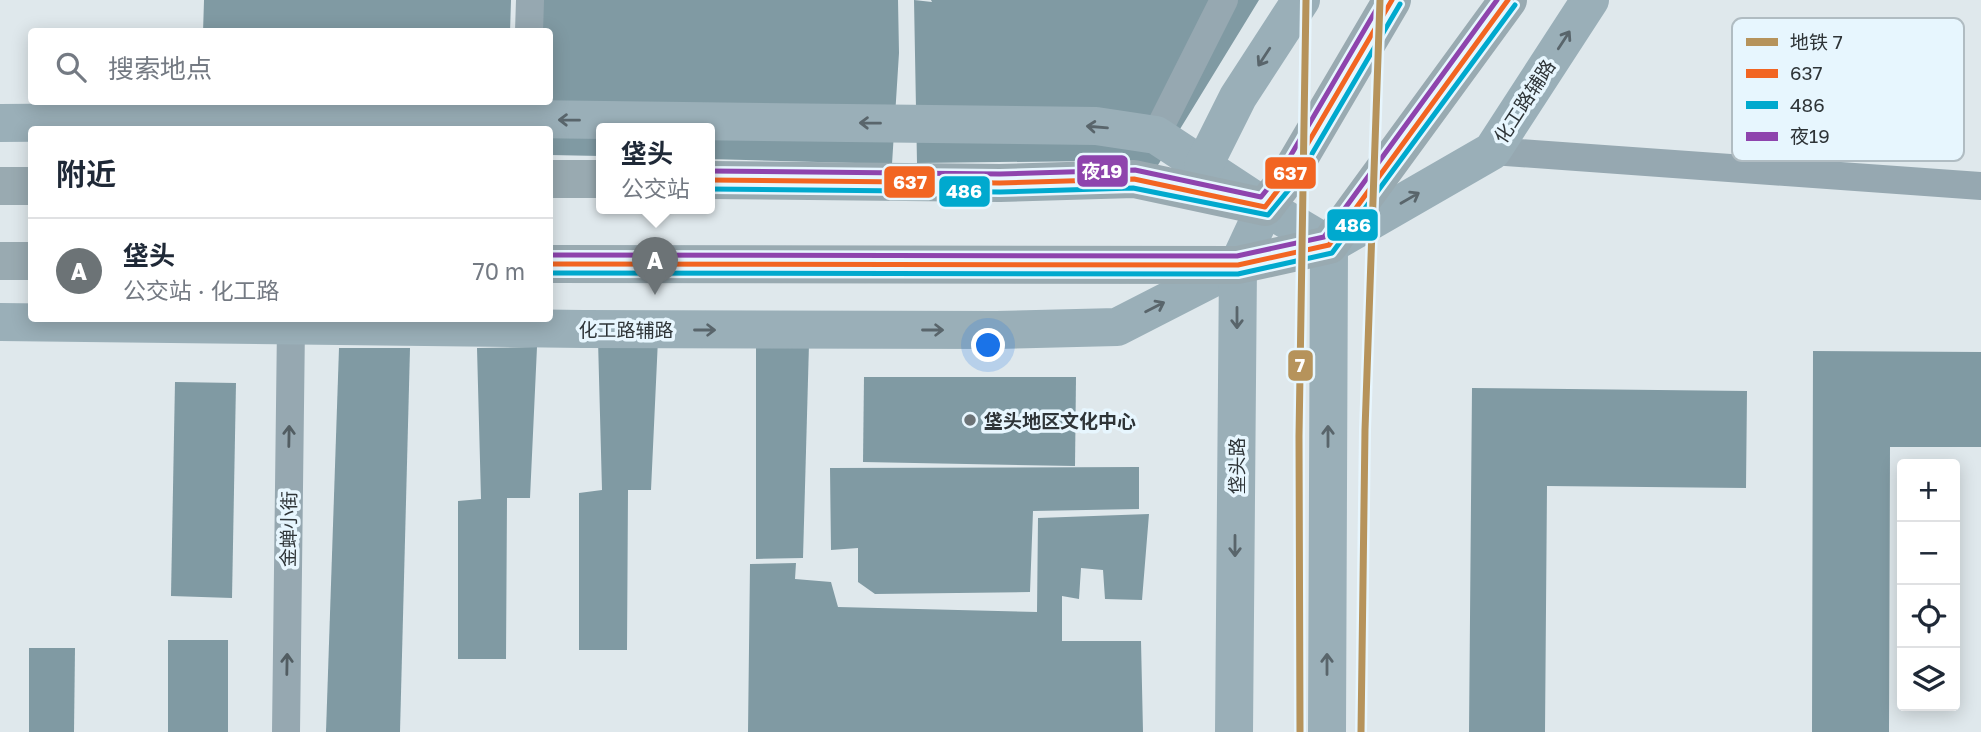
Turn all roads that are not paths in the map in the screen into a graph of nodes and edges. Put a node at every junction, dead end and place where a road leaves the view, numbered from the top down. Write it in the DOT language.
graph roads {
  1 [pos="530,0"];
  2 [pos="1224,0"];
  3 [pos="1301,0"];
  4 [pos="1392,0"];
  5 [pos="1508,0"];
  6 [pos="1590,0"];
  7 [pos="529,28"];
  8 [pos="526,110"];
  9 [pos="0,123"];
  10 [pos="1156,135"];
  11 [pos="1492,151"];
  12 [pos="1203,167"];
  13 [pos="553,179"];
  14 [pos="596,179"];
  15 [pos="715,180"];
  16 [pos="0,186"];
  17 [pos="28,186"];
  18 [pos="1981,186"];
  19 [pos="1265,207"];
  20 [pos="1329,244"];
  21 [pos="0,261"];
  22 [pos="28,261"];
  23 [pos="553,264"];
  24 [pos="1238,265"];
  25 [pos="0,323"];
  26 [pos="291,325"];
  27 [pos="286,732"];
  28 [pos="1234,732"];
  29 [pos="1327,732"];
  1 -- 7 [label="street"];
  2 -- 10 [label="street"];
  3 -- 12 [label="street, one-way"];
  4 -- 19 [label="main road"];
  5 -- 20 [label="main road"];
  11 -- 6 [label="street, 化工路辅路, one-way"];
  8 -- 9 [label="street"];
  10 -- 8 [label="street, one-way"];
  10 -- 12 [label="street"];
  11 -- 18 [label="street"];
  20 -- 11 [label="street, 化工路辅路, one-way"];
  12 -- 19 [label="street"];
  13 -- 14 [label="main road"];
  15 -- 19 [label="main road"];
  16 -- 17 [label="main road"];
  19 -- 20 [label="street"];
  19 -- 24 [label="street, 垡头路"];
  20 -- 24 [label="main road"];
  29 -- 20 [label="street, one-way"];
  21 -- 22 [label="main road"];
  23 -- 24 [label="main road"];
  26 -- 24 [label="street, 化工路辅路, one-way"];
  24 -- 28 [label="street, 垡头路, one-way"];
  25 -- 26 [label="street, 化工路辅路"];
  27 -- 26 [label="street, 金蝉小街, one-way"];
}
